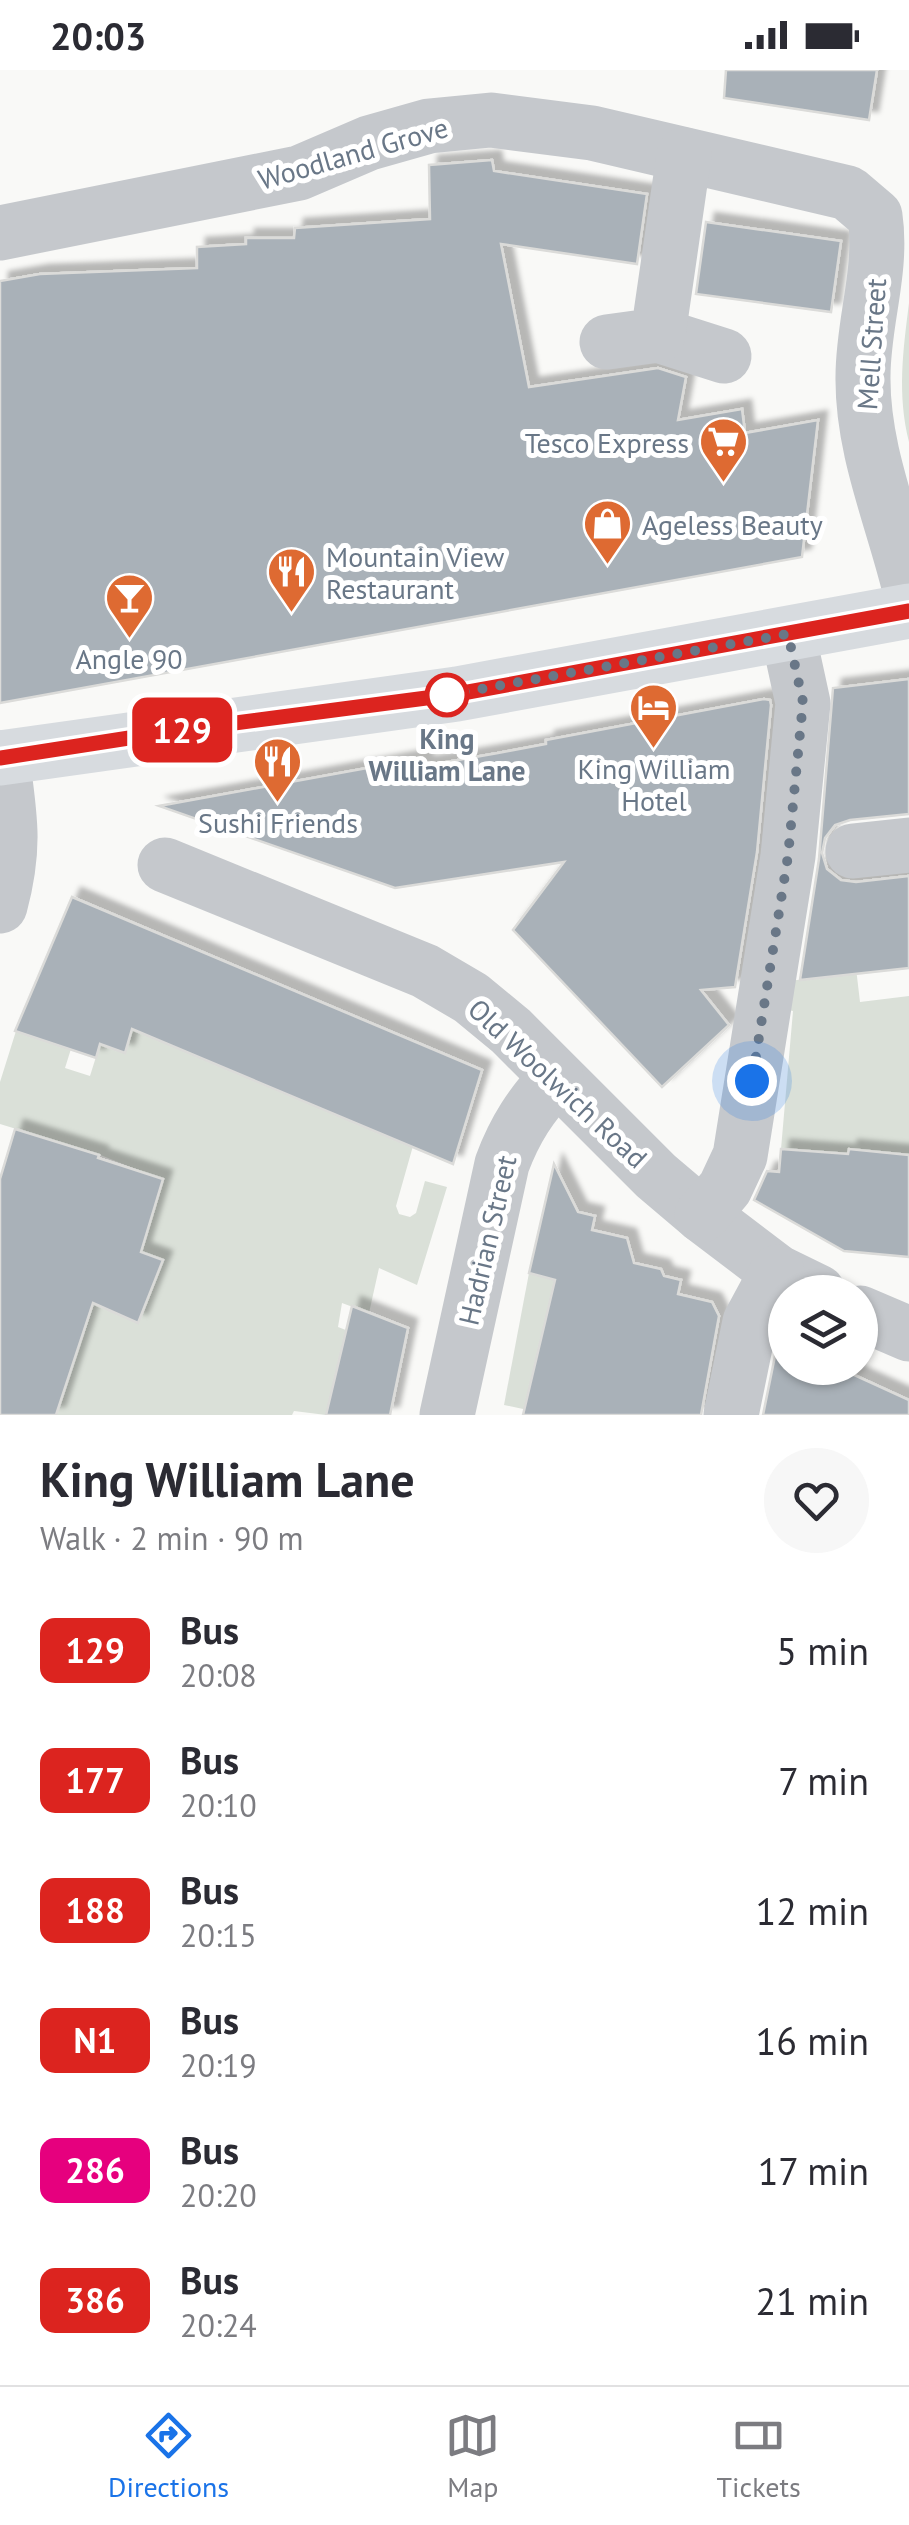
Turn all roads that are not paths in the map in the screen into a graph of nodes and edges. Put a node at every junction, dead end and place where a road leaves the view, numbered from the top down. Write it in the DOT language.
graph roads {
  1 [pos="684,155"];
  2 [pos="875,216"];
  3 [pos="0,234"];
  4 [pos="724,356"];
  5 [pos="909,586"];
  6 [pos="909,611"];
  7 [pos="788,634"];
  8 [pos="1,758"];
  9 [pos="909,845"];
  10 [pos="853,851"];
  11 [pos="164,865"];
  12 [pos="0,906"];
  13 [pos="556,1078"];
  14 [pos="702,1215"];
  15 [pos="787,1275"];
  16 [pos="768,1307"];
  17 [pos="878,1321"];
  18 [pos="909,1334"];
  19 [pos="448,1415"];
  20 [pos="731,1415"];
  1 -- 2 [label="street, Woodland Grove"];
  1 -- 3 [label="street, Woodland Grove"];
  1 -- 4 [label="street"];
  2 -- 5 [label="street, Mell Street"];
  6 -- 7 [label="main road"];
  7 -- 8 [label="main road"];
  7 -- 14 [label="street"];
  8 -- 12 [label="street"];
  9 -- 10 [label="street"];
  11 -- 13 [label="street, Old Woolwich Road"];
  13 -- 14 [label="street, Old Woolwich Road"];
  13 -- 19 [label="street, Hadrian Street"];
  14 -- 15 [label="street, Old Woolwich Road"];
  16 -- 20 [label="street"];
  17 -- 18 [label="street"];
}
